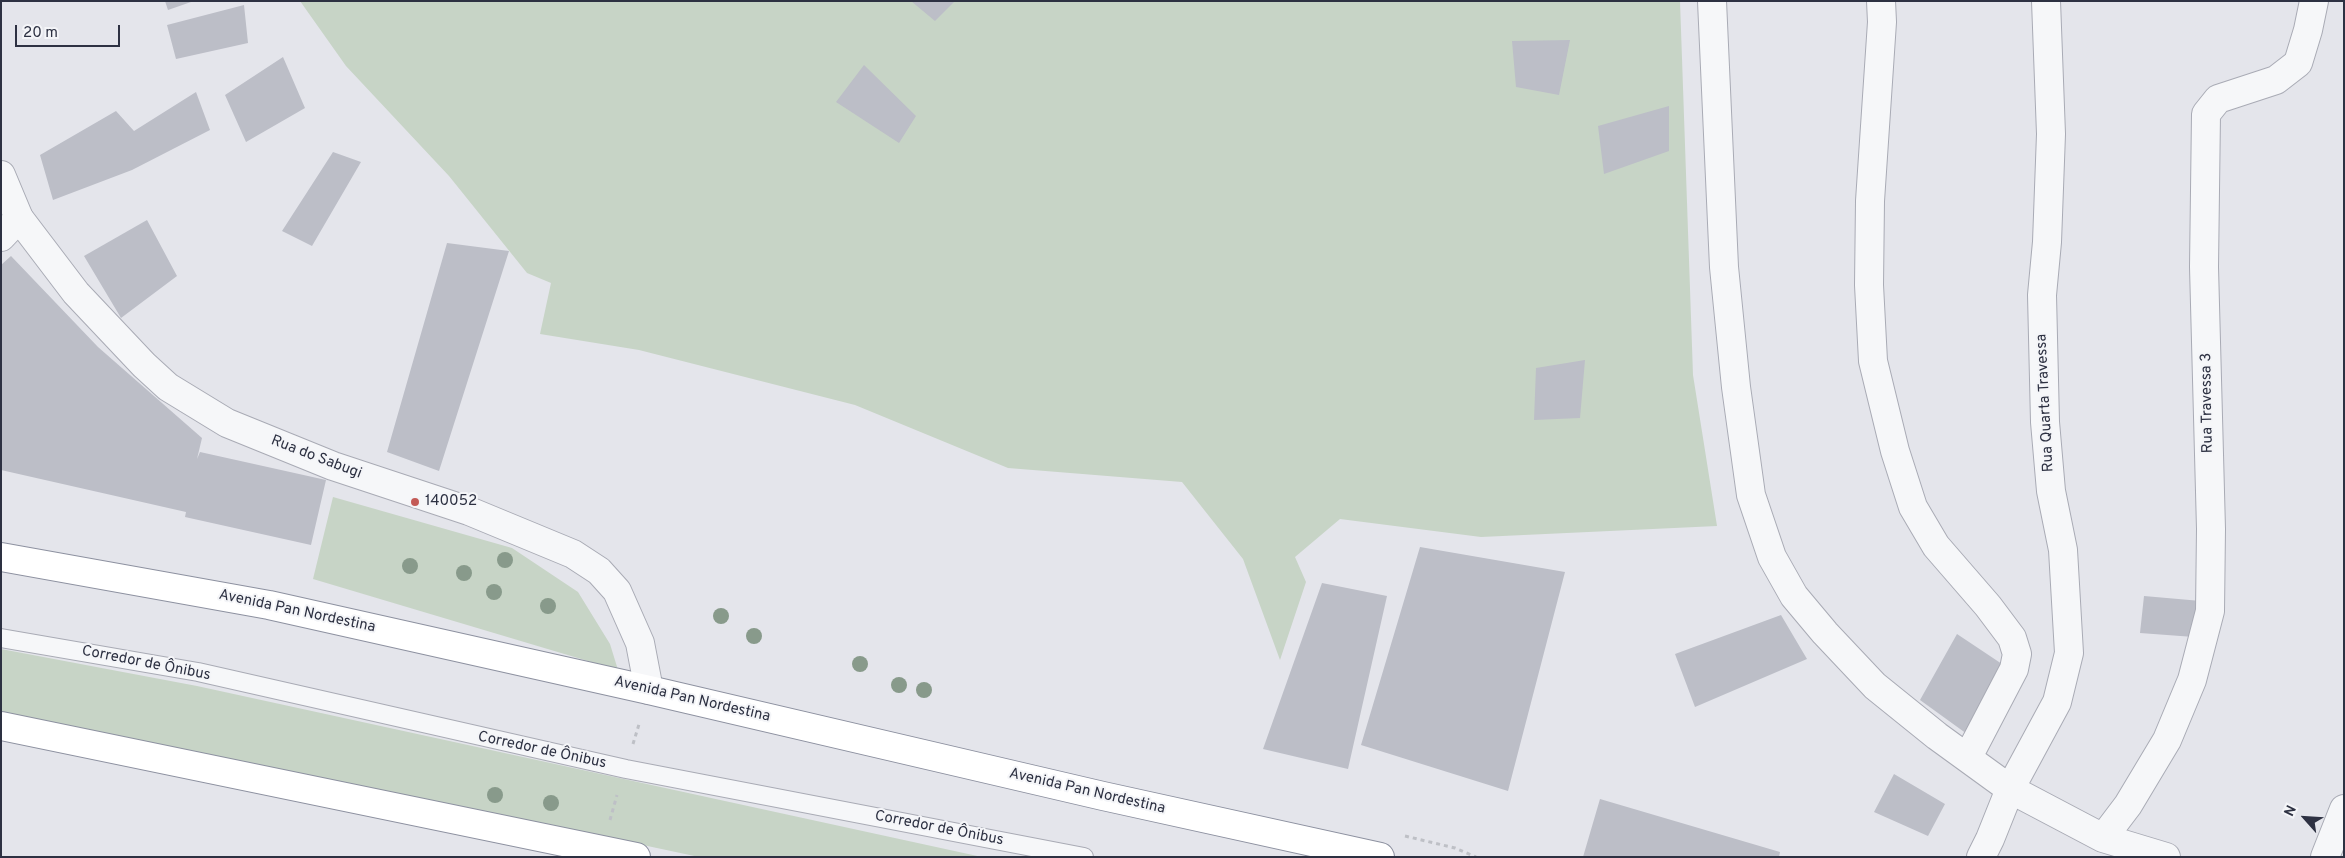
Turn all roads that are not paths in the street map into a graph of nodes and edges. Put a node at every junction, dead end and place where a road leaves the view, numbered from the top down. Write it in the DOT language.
graph roads {
  1 [pos="1712,1"];
  2 [pos="1882,1"];
  3 [pos="2046,1"];
  4 [pos="2314,1"];
  5 [pos="1,176"];
  6 [pos="10,228"];
  7 [pos="1,556"];
  8 [pos="1,638"];
  9 [pos="649,690"];
  10 [pos="1,726"];
  11 [pos="1968,757"];
  12 [pos="2010,790"];
  13 [pos="2344,809"];
  14 [pos="2103,838"];
  15 [pos="600,853"];
  16 [pos="636,857"];
  17 [pos="1084,857"];
  18 [pos="1380,857"];
  19 [pos="1980,857"];
  20 [pos="2166,857"];
  21 [pos="2325,857"];
  1 -- 11 [label="street"];
  2 -- 11 [label="street"];
  3 -- 12 [label="street, Rua Quarta Travessa"];
  4 -- 14 [label="street, Rua Travessa 3"];
  5 -- 6 [label="street, Rua do Sabugi"];
  6 -- 9 [label="street, Rua do Sabugi"];
  7 -- 9 [label="highway, Avenida Pan Nordestina"];
  8 -- 17 [label="lane, Corredor de Ônibus"];
  9 -- 18 [label="highway, Avenida Pan Nordestina"];
  10 -- 15 [label="highway"];
  11 -- 12 [label="street"];
  12 -- 14 [label="street"];
  12 -- 19 [label="street, Rua Quarta Travessa"];
  13 -- 21 [label="street"];
  14 -- 20 [label="street"];
  15 -- 16 [label="highway"];
}
